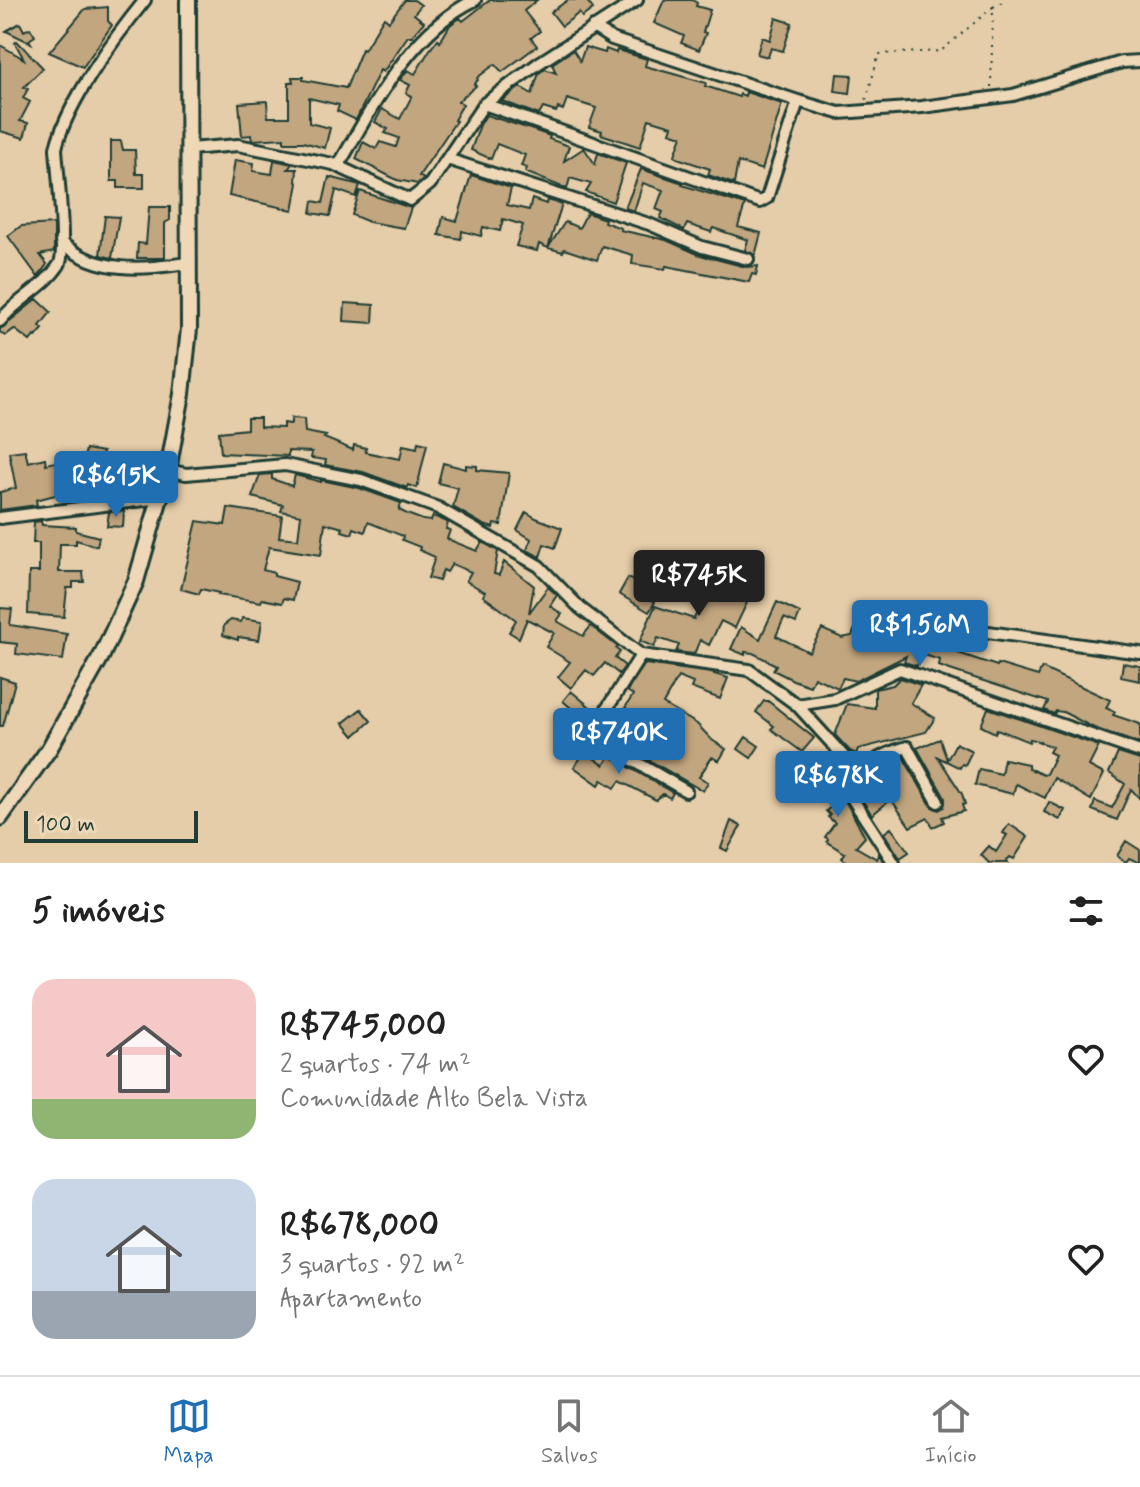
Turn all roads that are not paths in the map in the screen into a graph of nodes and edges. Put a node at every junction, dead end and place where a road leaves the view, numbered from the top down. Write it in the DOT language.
graph roads {
  1 [pos="145,0"];
  2 [pos="188,0"];
  3 [pos="475,0"];
  4 [pos="637,0"];
  5 [pos="593,27"];
  6 [pos="1140,61"];
  7 [pos="798,101"];
  8 [pos="484,104"];
  9 [pos="189,149"];
  10 [pos="447,159"];
  11 [pos="338,166"];
  12 [pos="61,242"];
  13 [pos="76,255"];
  14 [pos="64,257"];
  15 [pos="748,259"];
  16 [pos="189,263"];
  17 [pos="0,321"];
  18 [pos="168,470"];
  19 [pos="160,498"];
  20 [pos="0,518"];
  21 [pos="966,629"];
  22 [pos="1140,653"];
  23 [pos="641,655"];
  24 [pos="797,705"];
  25 [pos="1140,752"];
  26 [pos="858,772"];
  27 [pos="686,791"];
  28 [pos="938,802"];
  29 [pos="0,818"];
  30 [pos="894,863"];
  1 -- 12 [label="street"];
  2 -- 9 [label="main road"];
  3 -- 11 [label="street"];
  4 -- 5 [label="street"];
  5 -- 7 [label="street"];
  5 -- 8 [label="street"];
  6 -- 7 [label="street"];
  7 -- 8 [label="street"];
  8 -- 10 [label="street"];
  9 -- 11 [label="street"];
  9 -- 16 [label="main road"];
  10 -- 11 [label="street"];
  10 -- 15 [label="street"];
  12 -- 13 [label="street"];
  12 -- 14 [label="street"];
  13 -- 14 [label="street"];
  13 -- 16 [label="street"];
  14 -- 17 [label="street"];
  16 -- 18 [label="main road"];
  18 -- 19 [label="main road"];
  18 -- 23 [label="street"];
  19 -- 20 [label="street"];
  19 -- 29 [label="main road"];
  21 -- 22 [label="street"];
  23 -- 24 [label="street"];
  23 -- 27 [label="street"];
  24 -- 25 [label="street"];
  24 -- 26 [label="street"];
  26 -- 28 [label="street"];
  26 -- 30 [label="street"];
}
